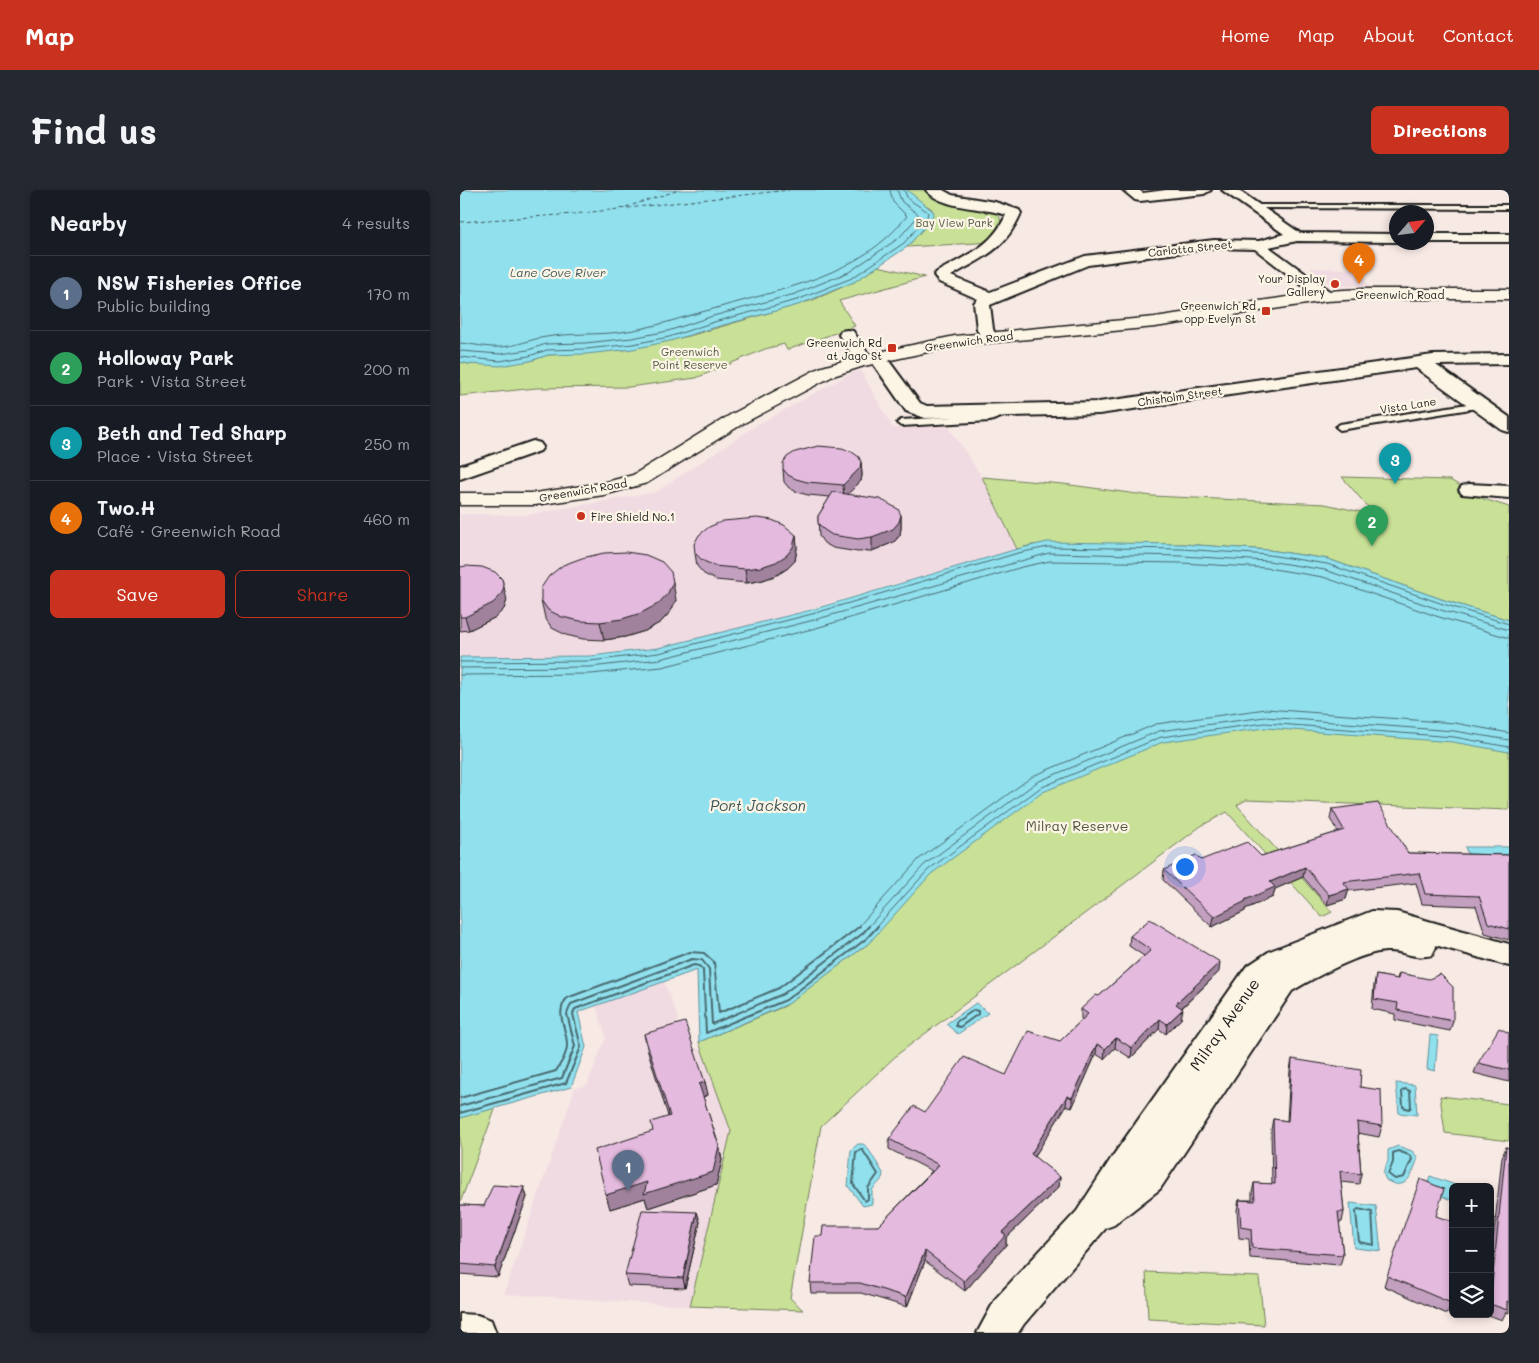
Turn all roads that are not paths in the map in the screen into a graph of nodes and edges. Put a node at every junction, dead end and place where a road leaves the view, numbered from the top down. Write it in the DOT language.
graph roads {
  1 [pos="933,190"];
  2 [pos="1204,190"];
  3 [pos="1228,190"];
  4 [pos="1135,194"];
  5 [pos="1253,207"];
  6 [pos="1509,207"];
  7 [pos="1297,237"];
  8 [pos="1389,238"];
  9 [pos="1434,238"];
  10 [pos="1509,238"];
  11 [pos="1261,245"];
  12 [pos="1509,294"];
  13 [pos="1326,296"];
  14 [pos="990,298"];
  15 [pos="847,335"];
  16 [pos="988,336"];
  17 [pos="871,358"];
  18 [pos="1509,359"];
  19 [pos="1420,362"];
  20 [pos="1480,405"];
  21 [pos="1009,411"];
  22 [pos="900,423"];
  23 [pos="1509,426"];
  24 [pos="1340,427"];
  25 [pos="533,447"];
  26 [pos="460,473"];
  27 [pos="1470,490"];
  28 [pos="1509,492"];
  29 [pos="460,499"];
  30 [pos="1509,955"];
  31 [pos="1509,972"];
  32 [pos="1090,1222"];
  33 [pos="460,1332"];
  34 [pos="477,1333"];
  35 [pos="996,1333"];
  1 -- 14 [label="street"];
  2 -- 4 [label="street"];
  3 -- 5 [label="street"];
  5 -- 6 [label="lane"];
  5 -- 7 [label="street"];
  7 -- 8 [label="street, Carlotta Street"];
  7 -- 11 [label="street, Carlotta Street"];
  9 -- 10 [label="street"];
  11 -- 13 [label="street"];
  11 -- 14 [label="street, Carlotta Street"];
  12 -- 13 [label="street, Greenwich Road"];
  13 -- 16 [label="street, Greenwich Road"];
  14 -- 16 [label="street"];
  15 -- 17 [label="street, Chisholm Street"];
  16 -- 17 [label="street, Greenwich Road"];
  17 -- 21 [label="street, Chisholm Street"];
  17 -- 29 [label="street, Greenwich Road"];
  18 -- 19 [label="street, Chisholm Street"];
  19 -- 20 [label="street"];
  19 -- 21 [label="street, Chisholm Street"];
  20 -- 23 [label="street"];
  20 -- 24 [label="lane, Vista Lane"];
  21 -- 22 [label="lane"];
  25 -- 26 [label="street"];
  27 -- 28 [label="street"];
  30 -- 32 [label="street, Milray Avenue"];
  31 -- 32 [label="street, Milray Avenue"];
  32 -- 35 [label="street, Milray Avenue"];
  33 -- 34 [label="street"];
}
